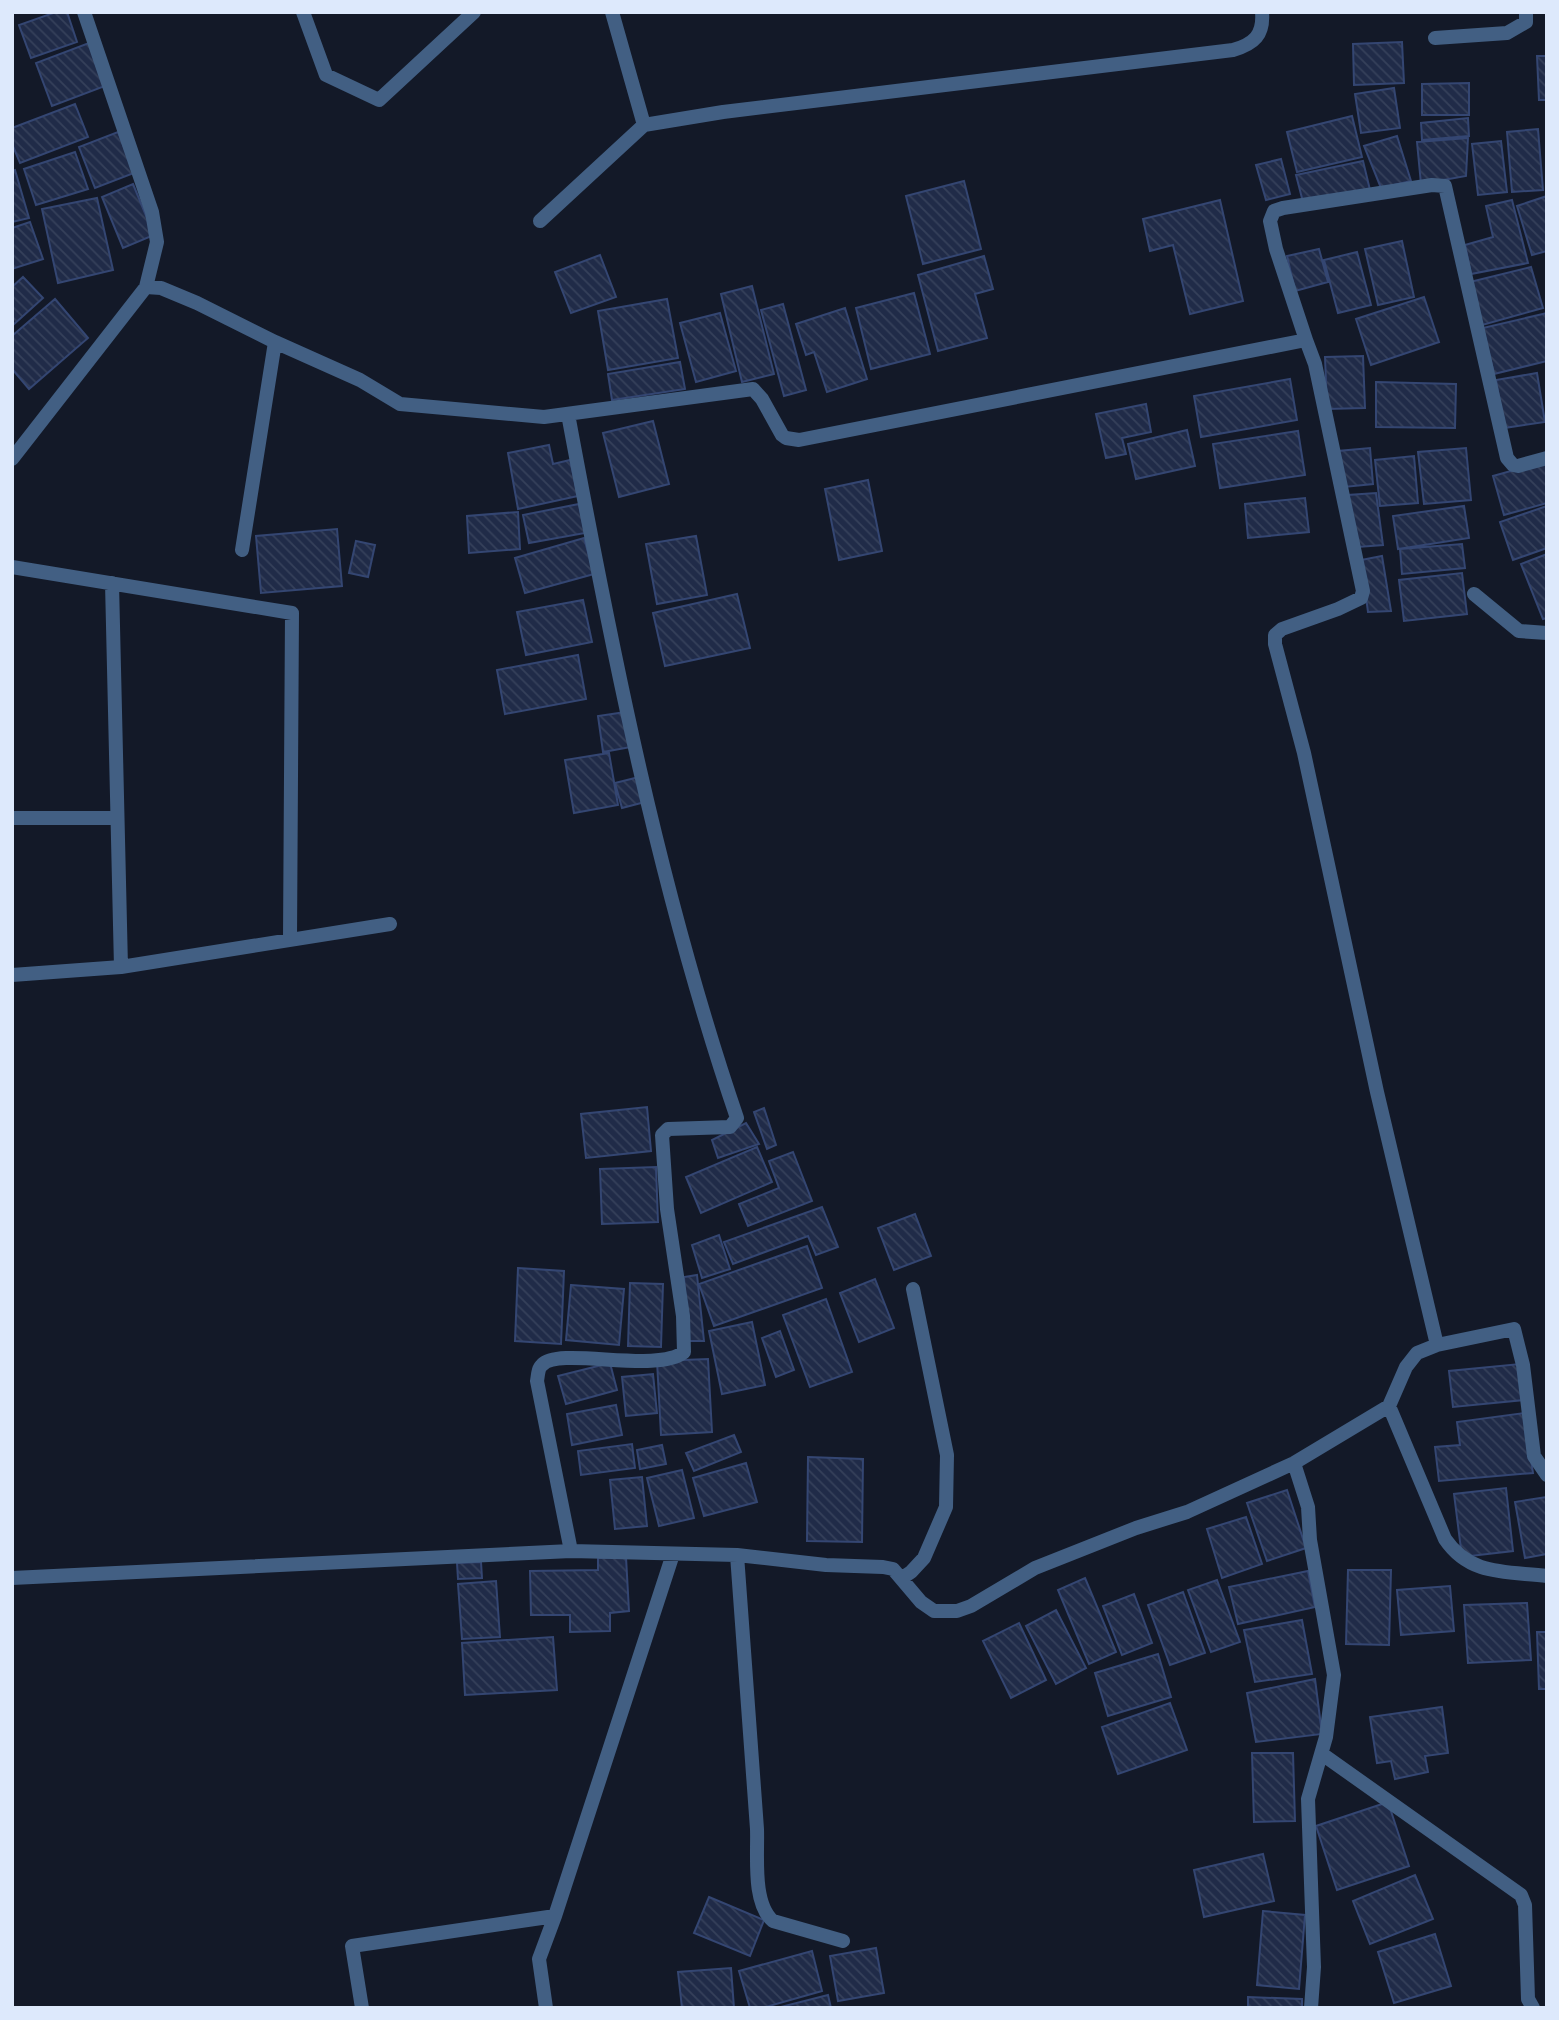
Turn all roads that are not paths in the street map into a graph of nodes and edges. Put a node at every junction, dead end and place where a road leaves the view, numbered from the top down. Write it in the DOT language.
graph roads {
  1 [pos="84,12"];
  2 [pos="303,12"];
  3 [pos="474,12"];
  4 [pos="612,12"];
  5 [pos="1262,12"];
  6 [pos="1526,12"];
  7 [pos="1435,38"];
  8 [pos="644,125"];
  9 [pos="540,220"];
  10 [pos="146,287"];
  11 [pos="1306,340"];
  12 [pos="275,342"];
  13 [pos="568,414"];
  14 [pos="1547,458"];
  15 [pos="12,459"];
  16 [pos="243,550"];
  17 [pos="12,567"];
  18 [pos="112,583"];
  19 [pos="1474,594"];
  20 [pos="1547,633"];
  21 [pos="12,818"];
  22 [pos="117,818"];
  23 [pos="390,924"];
  24 [pos="290,939"];
  25 [pos="121,967"];
  26 [pos="12,975"];
  27 [pos="913,1289"];
  28 [pos="1437,1345"];
  29 [pos="1389,1406"];
  30 [pos="1294,1463"];
  31 [pos="1547,1475"];
  32 [pos="570,1551"];
  33 [pos="673,1554"];
  34 [pos="737,1555"];
  35 [pos="1547,1576"];
  36 [pos="12,1578"];
  37 [pos="902,1578"];
  38 [pos="1322,1754"];
  39 [pos="555,1916"];
  40 [pos="843,1941"];
  41 [pos="362,2008"];
  42 [pos="546,2008"];
  43 [pos="1311,2008"];
  44 [pos="1533,2008"];
  1 -- 10 [label="street"];
  2 -- 3 [label="street"];
  4 -- 8 [label="street"];
  5 -- 8 [label="street"];
  6 -- 7 [label="street"];
  8 -- 9 [label="street"];
  10 -- 12 [label="street"];
  10 -- 15 [label="street"];
  11 -- 13 [label="street"];
  11 -- 14 [label="street"];
  11 -- 28 [label="street"];
  12 -- 13 [label="street"];
  12 -- 16 [label="street"];
  13 -- 32 [label="street"];
  17 -- 18 [label="street"];
  18 -- 22 [label="street"];
  18 -- 24 [label="street"];
  19 -- 20 [label="street"];
  21 -- 22 [label="street"];
  22 -- 25 [label="street"];
  23 -- 24 [label="street"];
  24 -- 25 [label="street"];
  25 -- 26 [label="street"];
  27 -- 37 [label="street"];
  28 -- 29 [label="street"];
  28 -- 31 [label="street"];
  29 -- 30 [label="street"];
  29 -- 35 [label="street"];
  30 -- 37 [label="street"];
  30 -- 38 [label="street"];
  32 -- 33 [label="street"];
  32 -- 36 [label="street"];
  33 -- 34 [label="street"];
  33 -- 39 [label="street"];
  34 -- 37 [label="street"];
  34 -- 40 [label="street"];
  38 -- 43 [label="street"];
  38 -- 44 [label="street"];
  39 -- 41 [label="street"];
  39 -- 42 [label="street"];
}
